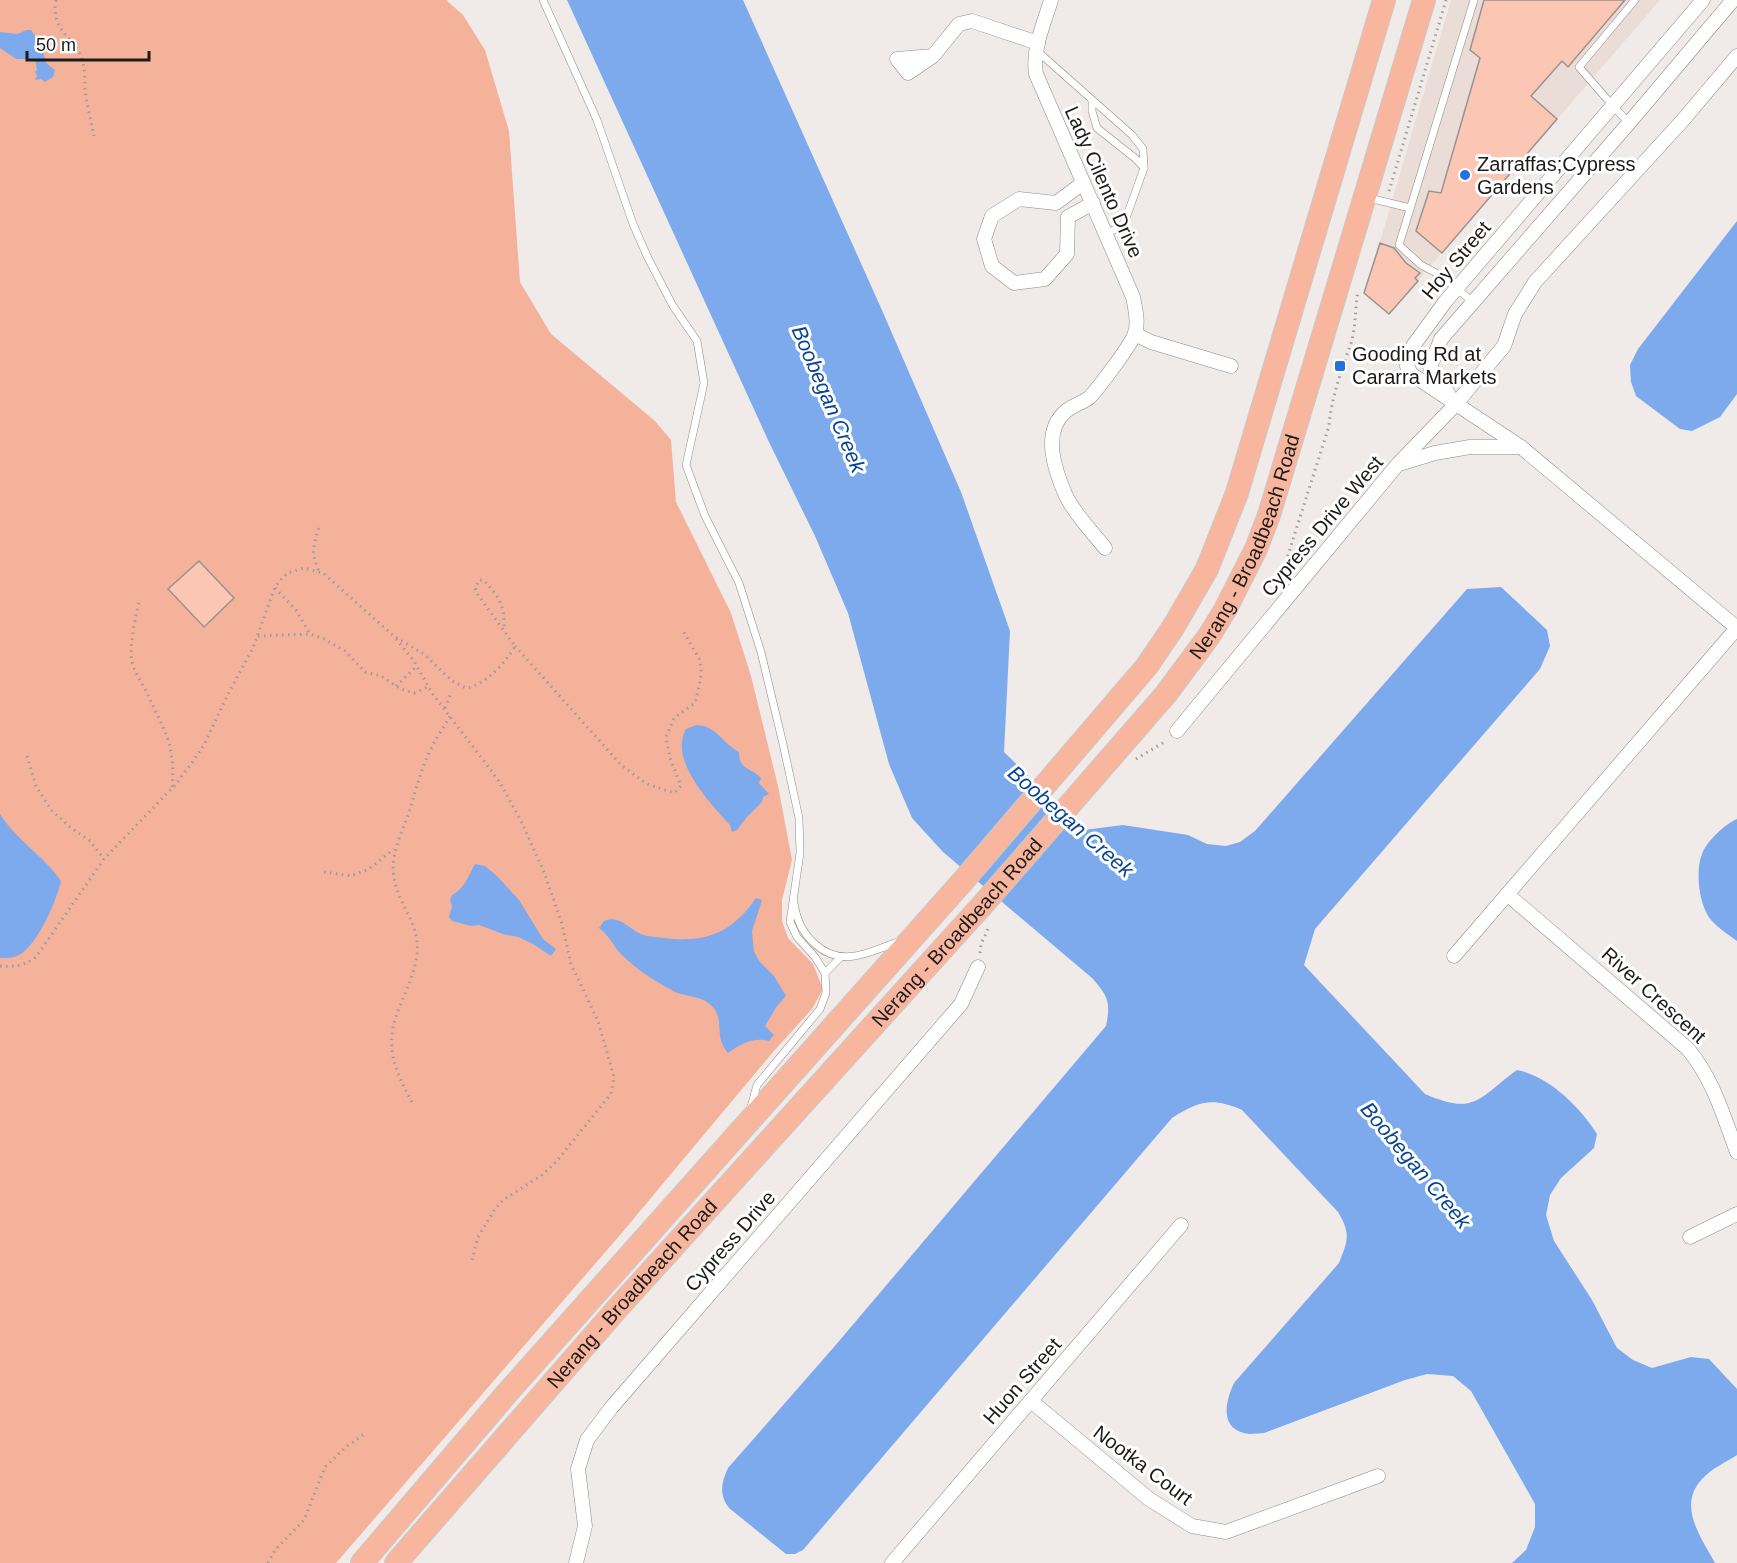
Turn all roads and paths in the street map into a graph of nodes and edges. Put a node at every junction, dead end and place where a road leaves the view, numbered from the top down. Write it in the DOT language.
graph roads {
  1 [pos="56,0"];
  2 [pos="543,0"];
  3 [pos="1051,0"];
  4 [pos="1384,0"];
  5 [pos="1424,0"];
  6 [pos="1446,0"];
  7 [pos="1474,0"];
  8 [pos="1635,0"];
  9 [pos="1702,0"];
  10 [pos="1733,0"];
  11 [pos="1037,47"];
  12 [pos="933,56"];
  13 [pos="1737,56"];
  14 [pos="1092,100"];
  15 [pos="1613,106"];
  16 [pos="1629,123"];
  17 [pos="94,136"];
  18 [pos="1144,168"];
  19 [pos="1083,183"];
  20 [pos="1375,200"];
  21 [pos="1093,204"];
  22 [pos="1410,208"];
  23 [pos="1106,234"];
  24 [pos="1358,286"];
  25 [pos="1457,288"];
  26 [pos="1473,302"];
  27 [pos="1135,334"];
  28 [pos="1231,366"];
  29 [pos="1455,405"];
  30 [pos="1521,447"];
  31 [pos="1398,464"];
  32 [pos="319,528"];
  33 [pos="1105,548"];
  34 [pos="319,571"];
  35 [pos="275,587"];
  36 [pos="1290,595"];
  37 [pos="139,603"];
  38 [pos="1737,628"];
  39 [pos="504,630"];
  40 [pos="683,631"];
  41 [pos="310,634"];
  42 [pos="258,636"];
  43 [pos="395,637"];
  44 [pos="515,646"];
  45 [pos="417,666"];
  46 [pos="396,686"];
  47 [pos="428,687"];
  48 [pos="451,693"];
  49 [pos="445,708"];
  50 [pos="450,716"];
  51 [pos="1177,731"];
  52 [pos="27,756"];
  53 [pos="1131,762"];
  54 [pos="172,789"];
  55 [pos="396,848"];
  56 [pos="104,859"];
  57 [pos="324,872"];
  58 [pos="1507,894"];
  59 [pos="793,901"];
  60 [pos="990,925"];
  61 [pos="915,935"];
  62 [pos="1454,956"];
  63 [pos="842,957"];
  64 [pos="0,966"];
  65 [pos="978,967"];
  66 [pos="825,973"];
  67 [pos="412,1102"];
  68 [pos="745,1127"];
  69 [pos="1737,1152"];
  70 [pos="1737,1214"];
  71 [pos="1181,1225"];
  72 [pos="1690,1237"];
  73 [pos="472,1260"];
  74 [pos="1031,1401"];
  75 [pos="366,1433"];
  76 [pos="1378,1476"];
  77 [pos="268,1563"];
  78 [pos="362,1563"];
  79 [pos="396,1563"];
  80 [pos="576,1563"];
  81 [pos="892,1563"];
  1 -- 17 [label="path"];
  2 -- 59 [label="lane"];
  3 -- 11 [label="street, Lady Cilento Drive"];
  4 -- 61 [label="main road, Nerang - Broadbeach Road"];
  5 -- 20 [label="main road, Nerang - Broadbeach Road"];
  6 -- 20 [label="path"];
  7 -- 22 [label="lane"];
  8 -- 15 [label="lane"];
  9 -- 15 [label="street, Hoy Street"];
  10 -- 16 [label="street, Hoy Street"];
  11 -- 12 [label="street"];
  11 -- 14 [label="lane"];
  11 -- 19 [label="street, Lady Cilento Drive"];
  13 -- 29 [label="street, Cypress Drive West"];
  14 -- 18 [label="lane"];
  14 -- 18 [label="lane"];
  15 -- 16 [label="lane"];
  15 -- 25 [label="street, Hoy Street"];
  16 -- 26 [label="street, Hoy Street"];
  18 -- 23 [label="lane"];
  19 -- 21 [label="street, Lady Cilento Drive"];
  19 -- 21 [label="street"];
  20 -- 22 [label="lane"];
  20 -- 79 [label="main road, Nerang - Broadbeach Road"];
  21 -- 23 [label="street, Lady Cilento Drive"];
  22 -- 25 [label="lane"];
  23 -- 27 [label="street, Lady Cilento Drive"];
  24 -- 36 [label="path"];
  25 -- 26 [label="lane"];
  25 -- 29 [label="street, Hoy Street"];
  26 -- 29 [label="street, Hoy Street"];
  27 -- 28 [label="street"];
  27 -- 33 [label="street"];
  29 -- 30 [label="street, Hoy Street"];
  29 -- 31 [label="street, Cypress Drive West"];
  30 -- 31 [label="street"];
  30 -- 38 [label="street, Hoy Street"];
  31 -- 36 [label="street, Cypress Drive West"];
  32 -- 34 [label="path"];
  34 -- 35 [label="path"];
  34 -- 43 [label="path"];
  35 -- 41 [label="path"];
  35 -- 42 [label="path"];
  36 -- 51 [label="street, Cypress Drive West"];
  37 -- 54 [label="path"];
  38 -- 58 [label="street"];
  39 -- 39 [label="path"];
  39 -- 44 [label="path"];
  40 -- 44 [label="path"];
  41 -- 42 [label="path"];
  41 -- 46 [label="path"];
  42 -- 54 [label="path"];
  43 -- 44 [label="path"];
  43 -- 45 [label="path"];
  45 -- 46 [label="path"];
  45 -- 47 [label="path"];
  46 -- 47 [label="path"];
  47 -- 49 [label="path"];
  48 -- 49 [label="path"];
  49 -- 50 [label="path"];
  50 -- 55 [label="path"];
  50 -- 73 [label="path"];
  51 -- 53 [label="path"];
  52 -- 56 [label="path"];
  54 -- 56 [label="path"];
  55 -- 57 [label="path"];
  55 -- 67 [label="path"];
  56 -- 64 [label="path"];
  58 -- 62 [label="street"];
  58 -- 69 [label="street, River Crescent"];
  59 -- 63 [label="lane"];
  59 -- 66 [label="lane"];
  60 -- 65 [label="path"];
  61 -- 63 [label="lane"];
  61 -- 68 [label="main road, Nerang - Broadbeach Road"];
  63 -- 66 [label="lane"];
  65 -- 80 [label="street, Cypress Drive"];
  66 -- 68 [label="lane"];
  68 -- 78 [label="main road, Nerang - Broadbeach Road"];
  70 -- 72 [label="street"];
  71 -- 74 [label="street, Huon Street"];
  74 -- 76 [label="street, Nootka Court"];
  74 -- 81 [label="street, Huon Street"];
  75 -- 77 [label="path"];
}
